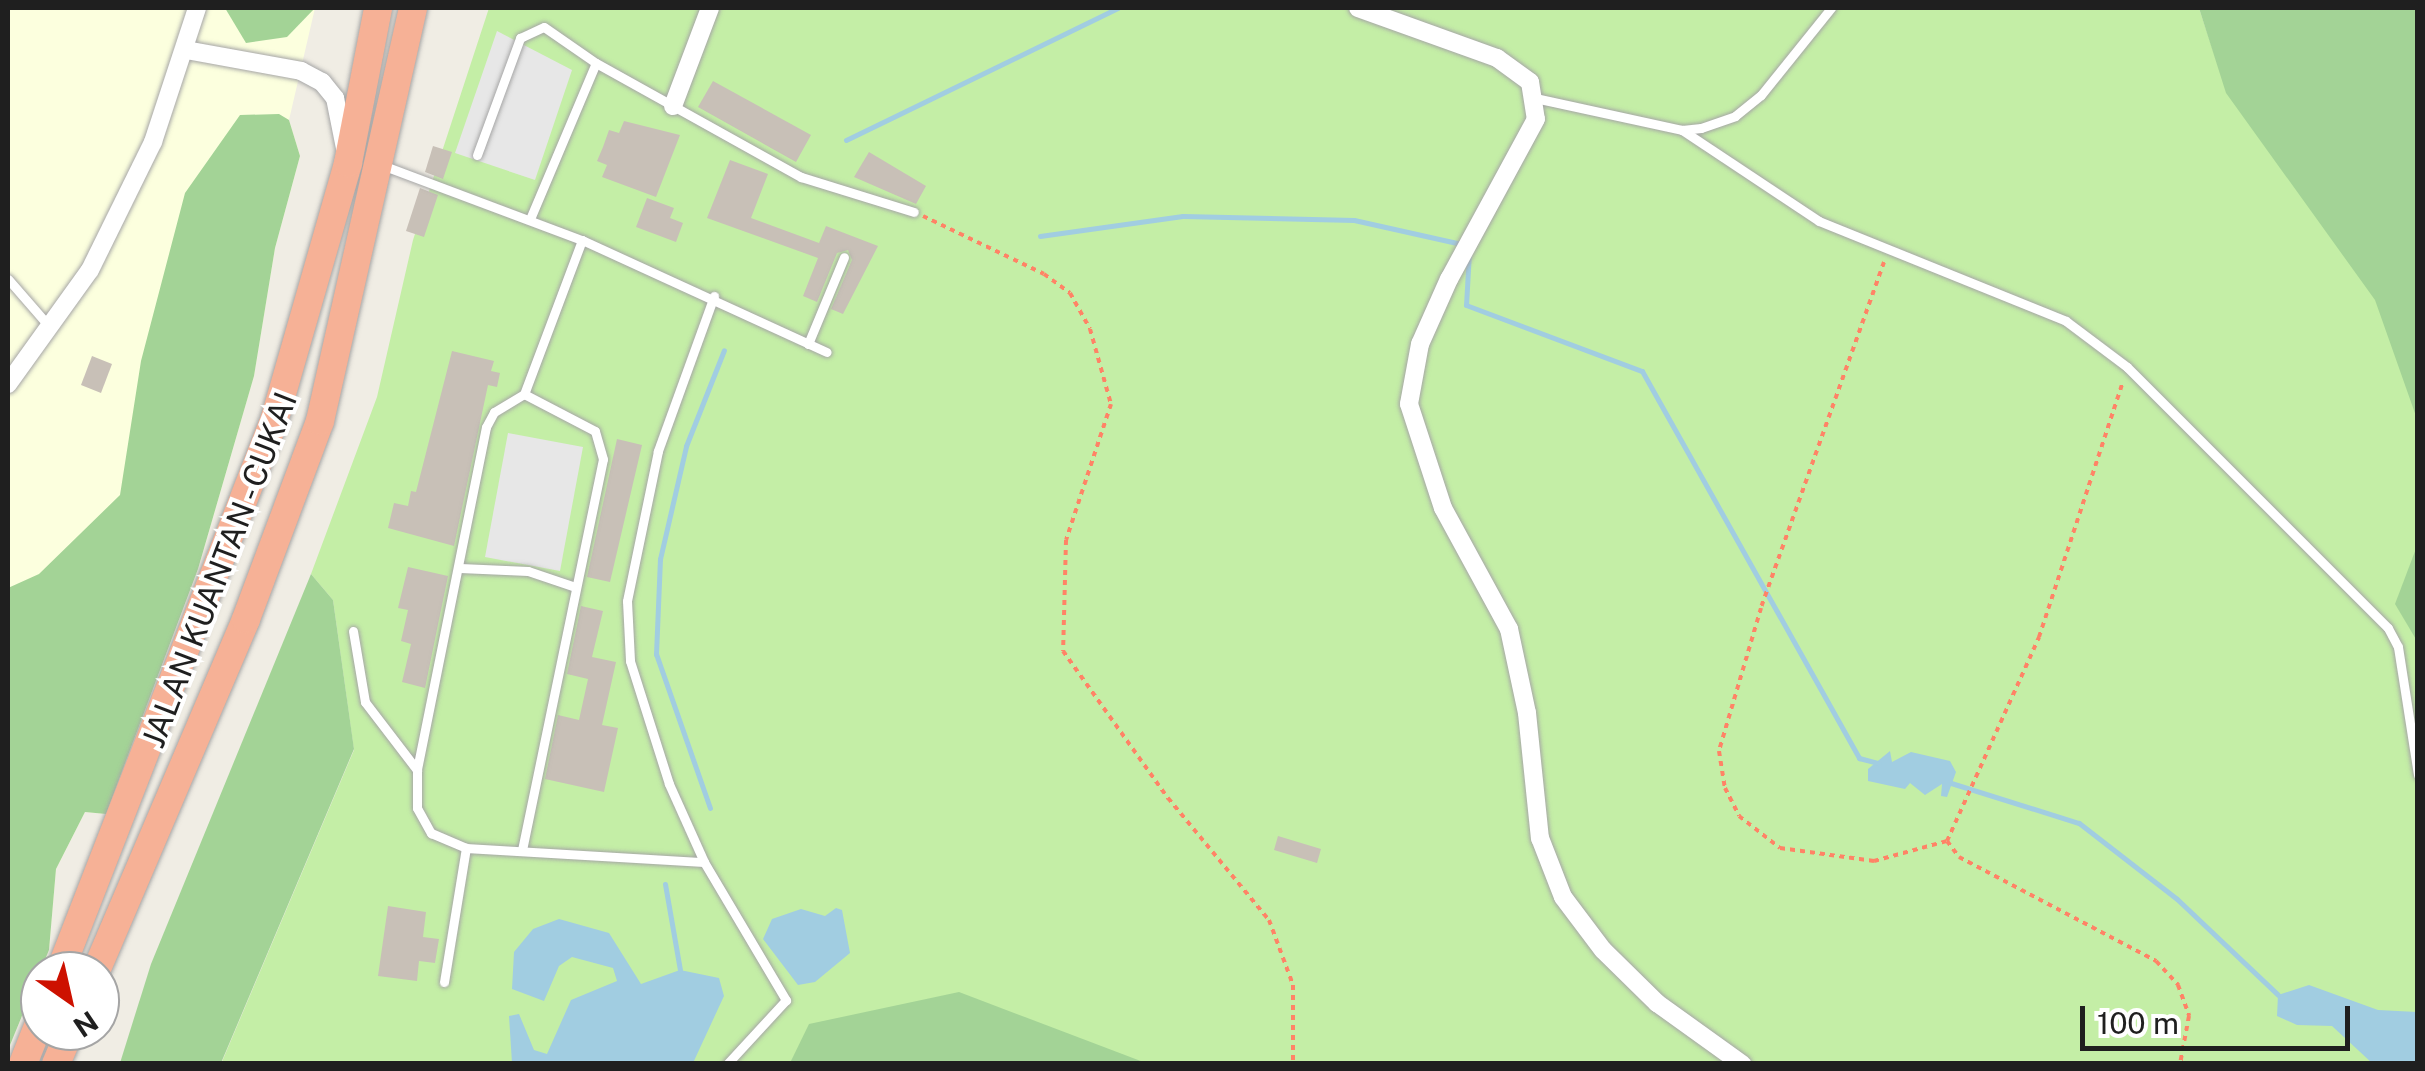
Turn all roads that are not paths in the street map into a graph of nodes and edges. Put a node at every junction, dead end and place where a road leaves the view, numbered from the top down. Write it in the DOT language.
graph roads {
  1 [pos="197,8"];
  2 [pos="378,8"];
  3 [pos="413,8"];
  4 [pos="710,8"];
  5 [pos="1358,8"];
  6 [pos="1831,8"];
  7 [pos="186,50"];
  8 [pos="596,63"];
  9 [pos="1536,98"];
  10 [pos="673,106"];
  11 [pos="1682,130"];
  12 [pos="477,155"];
  13 [pos="348,163"];
  14 [pos="382,166"];
  15 [pos="914,212"];
  16 [pos="530,219"];
  17 [pos="582,240"];
  18 [pos="844,257"];
  19 [pos="8,280"];
  20 [pos="714,296"];
  21 [pos="50,328"];
  22 [pos="808,344"];
  23 [pos="826,352"];
  24 [pos="8,384"];
  25 [pos="524,394"];
  26 [pos="460,568"];
  27 [pos="575,587"];
  28 [pos="353,631"];
  29 [pos="417,770"];
  30 [pos="2418,774"];
  31 [pos="466,848"];
  32 [pos="522,850"];
  33 [pos="704,862"];
  34 [pos="68,951"];
  35 [pos="105,951"];
  36 [pos="444,982"];
  37 [pos="727,1064"];
  38 [pos="1742,1064"];
  1 -- 7 [label="street"];
  2 -- 13 [label="highway, JALAN KUANTAN - CUKAI"];
  3 -- 14 [label="highway, JALAN KUANTAN - CUKAI"];
  4 -- 10 [label="street"];
  5 -- 9 [label="street"];
  6 -- 11 [label="lane"];
  7 -- 13 [label="street"];
  7 -- 21 [label="street"];
  8 -- 10 [label="lane"];
  8 -- 12 [label="lane"];
  8 -- 16 [label="lane"];
  9 -- 11 [label="lane"];
  9 -- 38 [label="street"];
  10 -- 15 [label="lane"];
  11 -- 30 [label="lane"];
  13 -- 34 [label="highway, JALAN KUANTAN - CUKAI"];
  14 -- 16 [label="lane"];
  14 -- 35 [label="highway, JALAN KUANTAN - CUKAI"];
  16 -- 17 [label="lane"];
  17 -- 20 [label="lane"];
  17 -- 25 [label="lane"];
  18 -- 22 [label="lane"];
  19 -- 21 [label="lane"];
  20 -- 22 [label="lane"];
  20 -- 33 [label="lane"];
  21 -- 24 [label="street"];
  22 -- 23 [label="lane"];
  25 -- 26 [label="lane"];
  25 -- 27 [label="lane"];
  26 -- 27 [label="lane"];
  26 -- 29 [label="lane"];
  27 -- 32 [label="lane"];
  28 -- 29 [label="lane"];
  29 -- 31 [label="lane"];
  31 -- 32 [label="lane"];
  31 -- 36 [label="lane"];
  32 -- 33 [label="lane"];
  33 -- 37 [label="lane"];
}
